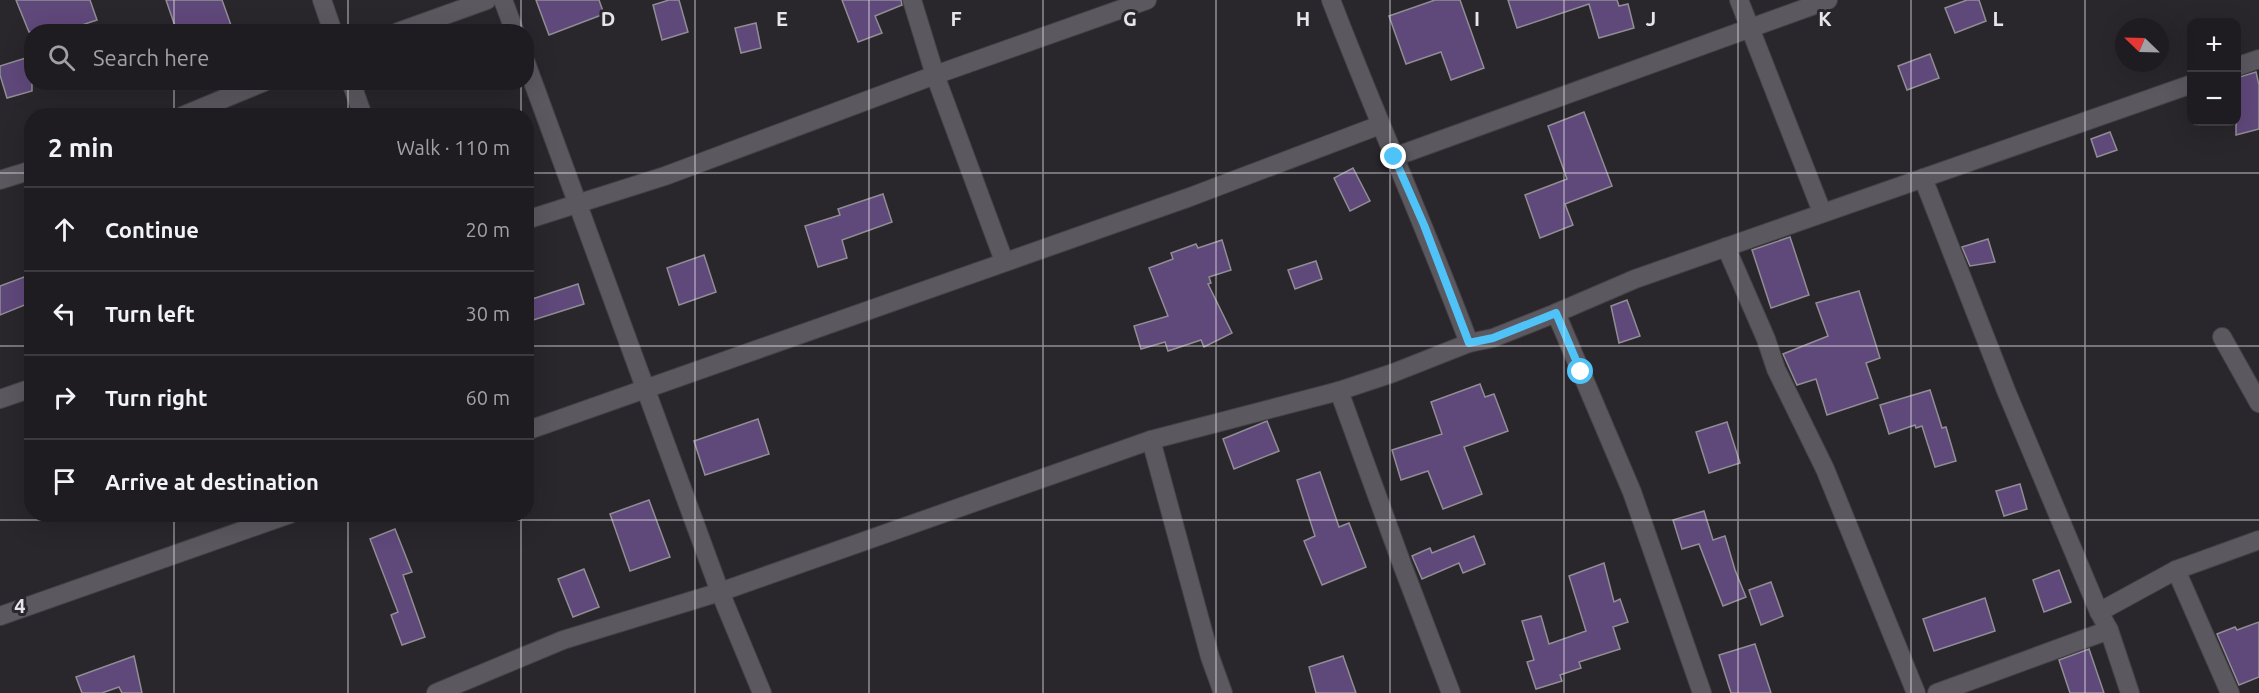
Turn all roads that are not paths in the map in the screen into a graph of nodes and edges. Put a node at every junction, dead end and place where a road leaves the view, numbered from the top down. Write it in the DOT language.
graph roads {
  1 [pos="322,0"];
  2 [pos="487,0"];
  3 [pos="503,0"];
  4 [pos="912,0"];
  5 [pos="1147,0"];
  6 [pos="1331,0"];
  7 [pos="1739,0"];
  8 [pos="1828,0"];
  9 [pos="330,24"];
  10 [pos="420,24"];
  11 [pos="512,24"];
  12 [pos="1750,28"];
  13 [pos="2259,59"];
  14 [pos="2241,65"];
  15 [pos="935,75"];
  16 [pos="534,84"];
  17 [pos="2187,86"];
  18 [pos="245,90"];
  19 [pos="354,90"];
  20 [pos="201,108"];
  21 [pos="360,108"];
  22 [pos="1380,125"];
  23 [pos="1394,157"];
  24 [pos="24,172"];
  25 [pos="1923,178"];
  26 [pos="0,180"];
  27 [pos="579,205"];
  28 [pos="1822,212"];
  29 [pos="534,218"];
  30 [pos="1726,247"];
  31 [pos="1004,261"];
  32 [pos="1556,313"];
  33 [pos="2223,337"];
  34 [pos="1469,343"];
  35 [pos="645,388"];
  36 [pos="24,391"];
  37 [pos="1339,391"];
  38 [pos="0,399"];
  39 [pos="2259,403"];
  40 [pos="534,428"];
  41 [pos="1151,440"];
  42 [pos="267,522"];
  43 [pos="2259,540"];
  44 [pos="2176,570"];
  45 [pos="720,592"];
  46 [pos="2099,612"];
  47 [pos="0,616"];
  48 [pos="2109,630"];
  49 [pos="436,693"];
  50 [pos="762,693"];
  51 [pos="1223,693"];
  52 [pos="1451,693"];
  53 [pos="1702,693"];
  54 [pos="1916,693"];
  55 [pos="1937,693"];
  56 [pos="2130,693"];
  57 [pos="2230,693"];
  1 -- 9 [label="street"];
  2 -- 10 [label="street"];
  3 -- 11 [label="street"];
  4 -- 15 [label="street"];
  5 -- 15 [label="street"];
  6 -- 22 [label="street"];
  7 -- 12 [label="street"];
  8 -- 12 [label="street"];
  12 -- 23 [label="street"];
  12 -- 28 [label="street"];
  13 -- 14 [label="street"];
  15 -- 27 [label="street"];
  15 -- 31 [label="street"];
  16 -- 27 [label="street"];
  17 -- 25 [label="street"];
  18 -- 20 [label="street"];
  19 -- 21 [label="street"];
  22 -- 23 [label="street"];
  22 -- 31 [label="street"];
  23 -- 34 [label="street"];
  24 -- 26 [label="street"];
  25 -- 28 [label="street"];
  25 -- 46 [label="street"];
  27 -- 29 [label="street"];
  27 -- 35 [label="street"];
  28 -- 30 [label="street"];
  30 -- 32 [label="street"];
  30 -- 54 [label="street"];
  31 -- 35 [label="street"];
  32 -- 34 [label="street"];
  32 -- 53 [label="street"];
  33 -- 39 [label="street"];
  34 -- 37 [label="street"];
  35 -- 40 [label="street"];
  35 -- 45 [label="street"];
  36 -- 38 [label="street"];
  37 -- 41 [label="street"];
  37 -- 52 [label="street"];
  41 -- 45 [label="street"];
  41 -- 51 [label="street"];
  42 -- 47 [label="street"];
  43 -- 44 [label="street"];
  44 -- 46 [label="street"];
  44 -- 57 [label="street"];
  45 -- 49 [label="street"];
  45 -- 50 [label="street"];
  46 -- 48 [label="street"];
  48 -- 55 [label="street"];
  48 -- 56 [label="street"];
}
